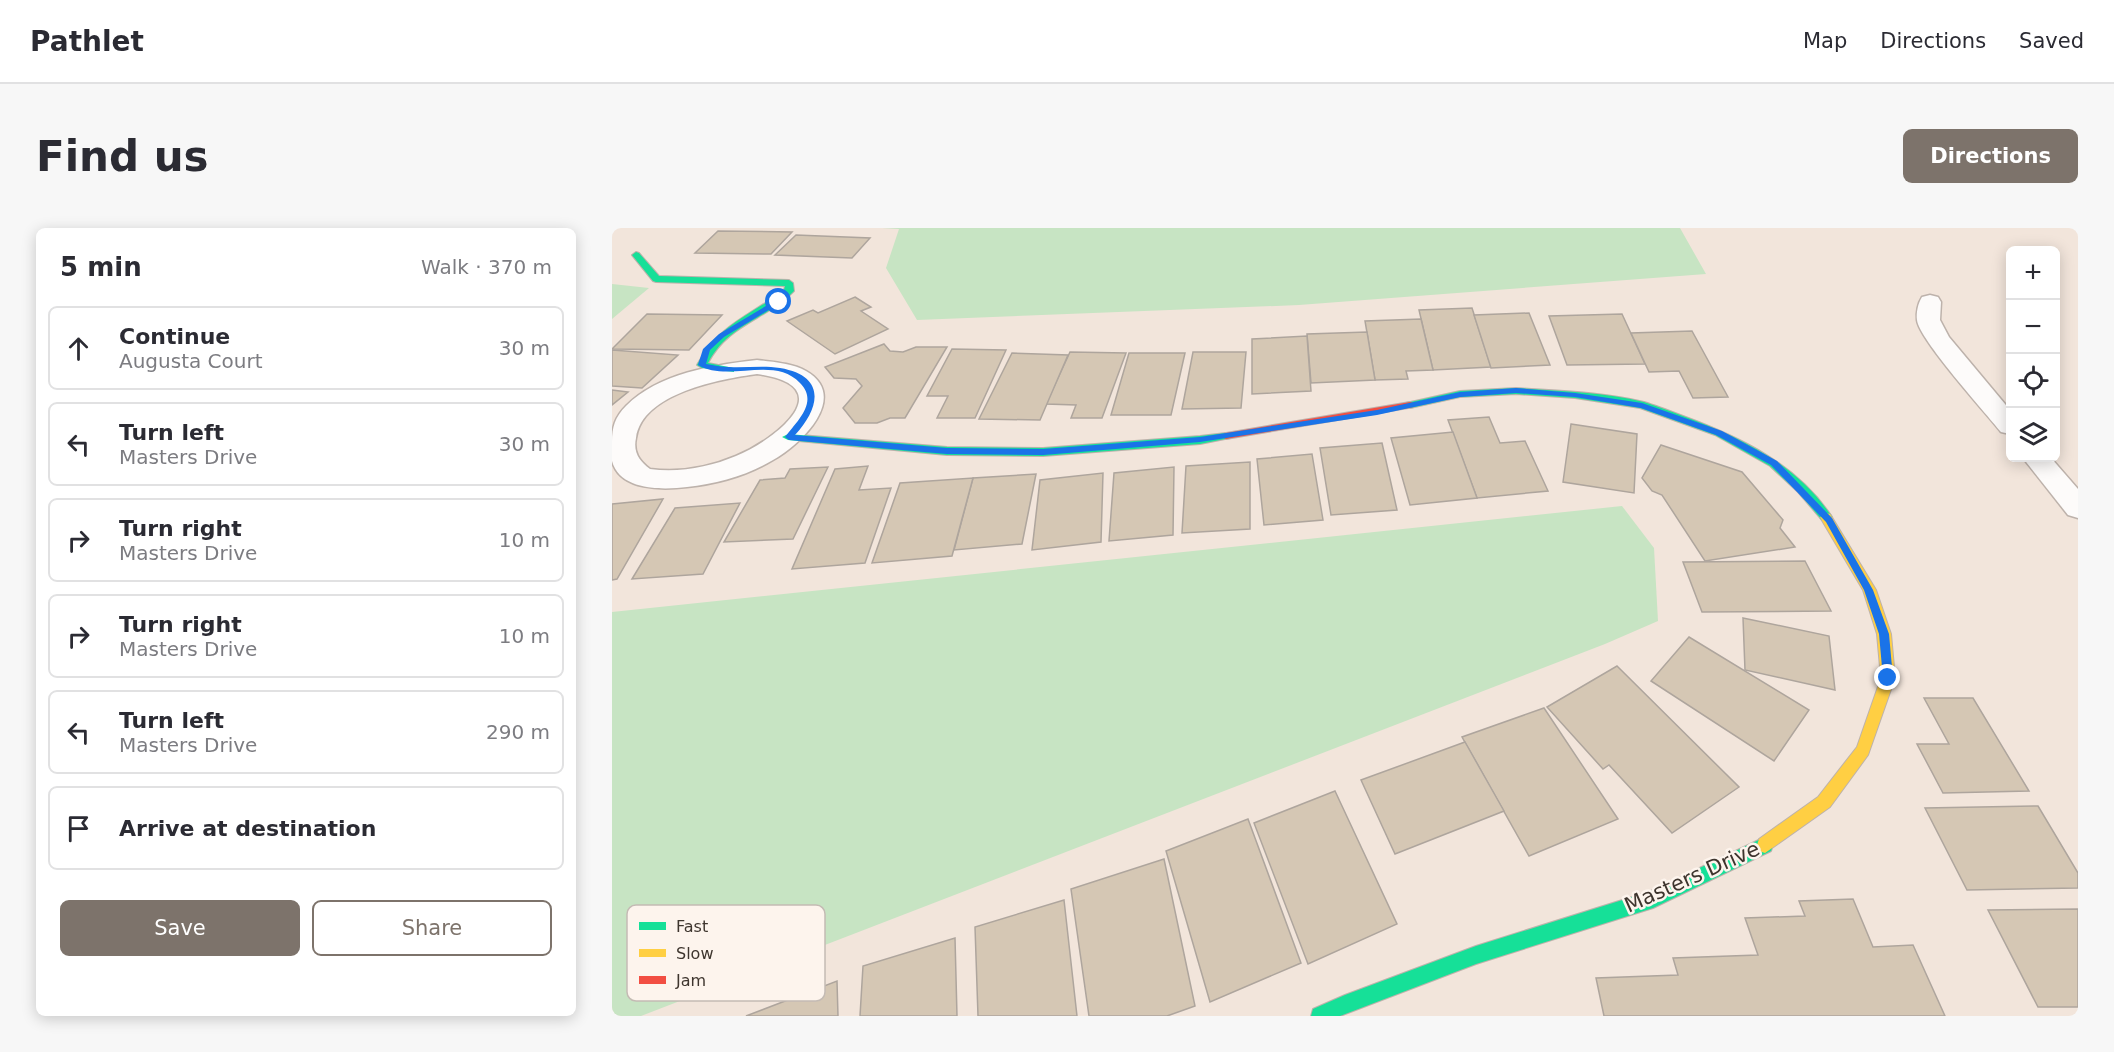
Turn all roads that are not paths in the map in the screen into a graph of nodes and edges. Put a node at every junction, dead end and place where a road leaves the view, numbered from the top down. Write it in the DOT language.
graph roads {
  1 [pos="636,255"];
  2 [pos="1930,302"];
  3 [pos="730,370"];
  4 [pos="2006,421"];
  5 [pos="789,437"];
  6 [pos="2039,462"];
  7 [pos="618,470"];
  8 [pos="2078,508"];
  9 [pos="1320,1016"];
  1 -- 3 [label="street"];
  2 -- 4 [label="street"];
  3 -- 5 [label="street"];
  3 -- 7 [label="street"];
  5 -- 7 [label="street"];
  5 -- 9 [label="street, Masters Drive"];
  6 -- 8 [label="street"];
}
